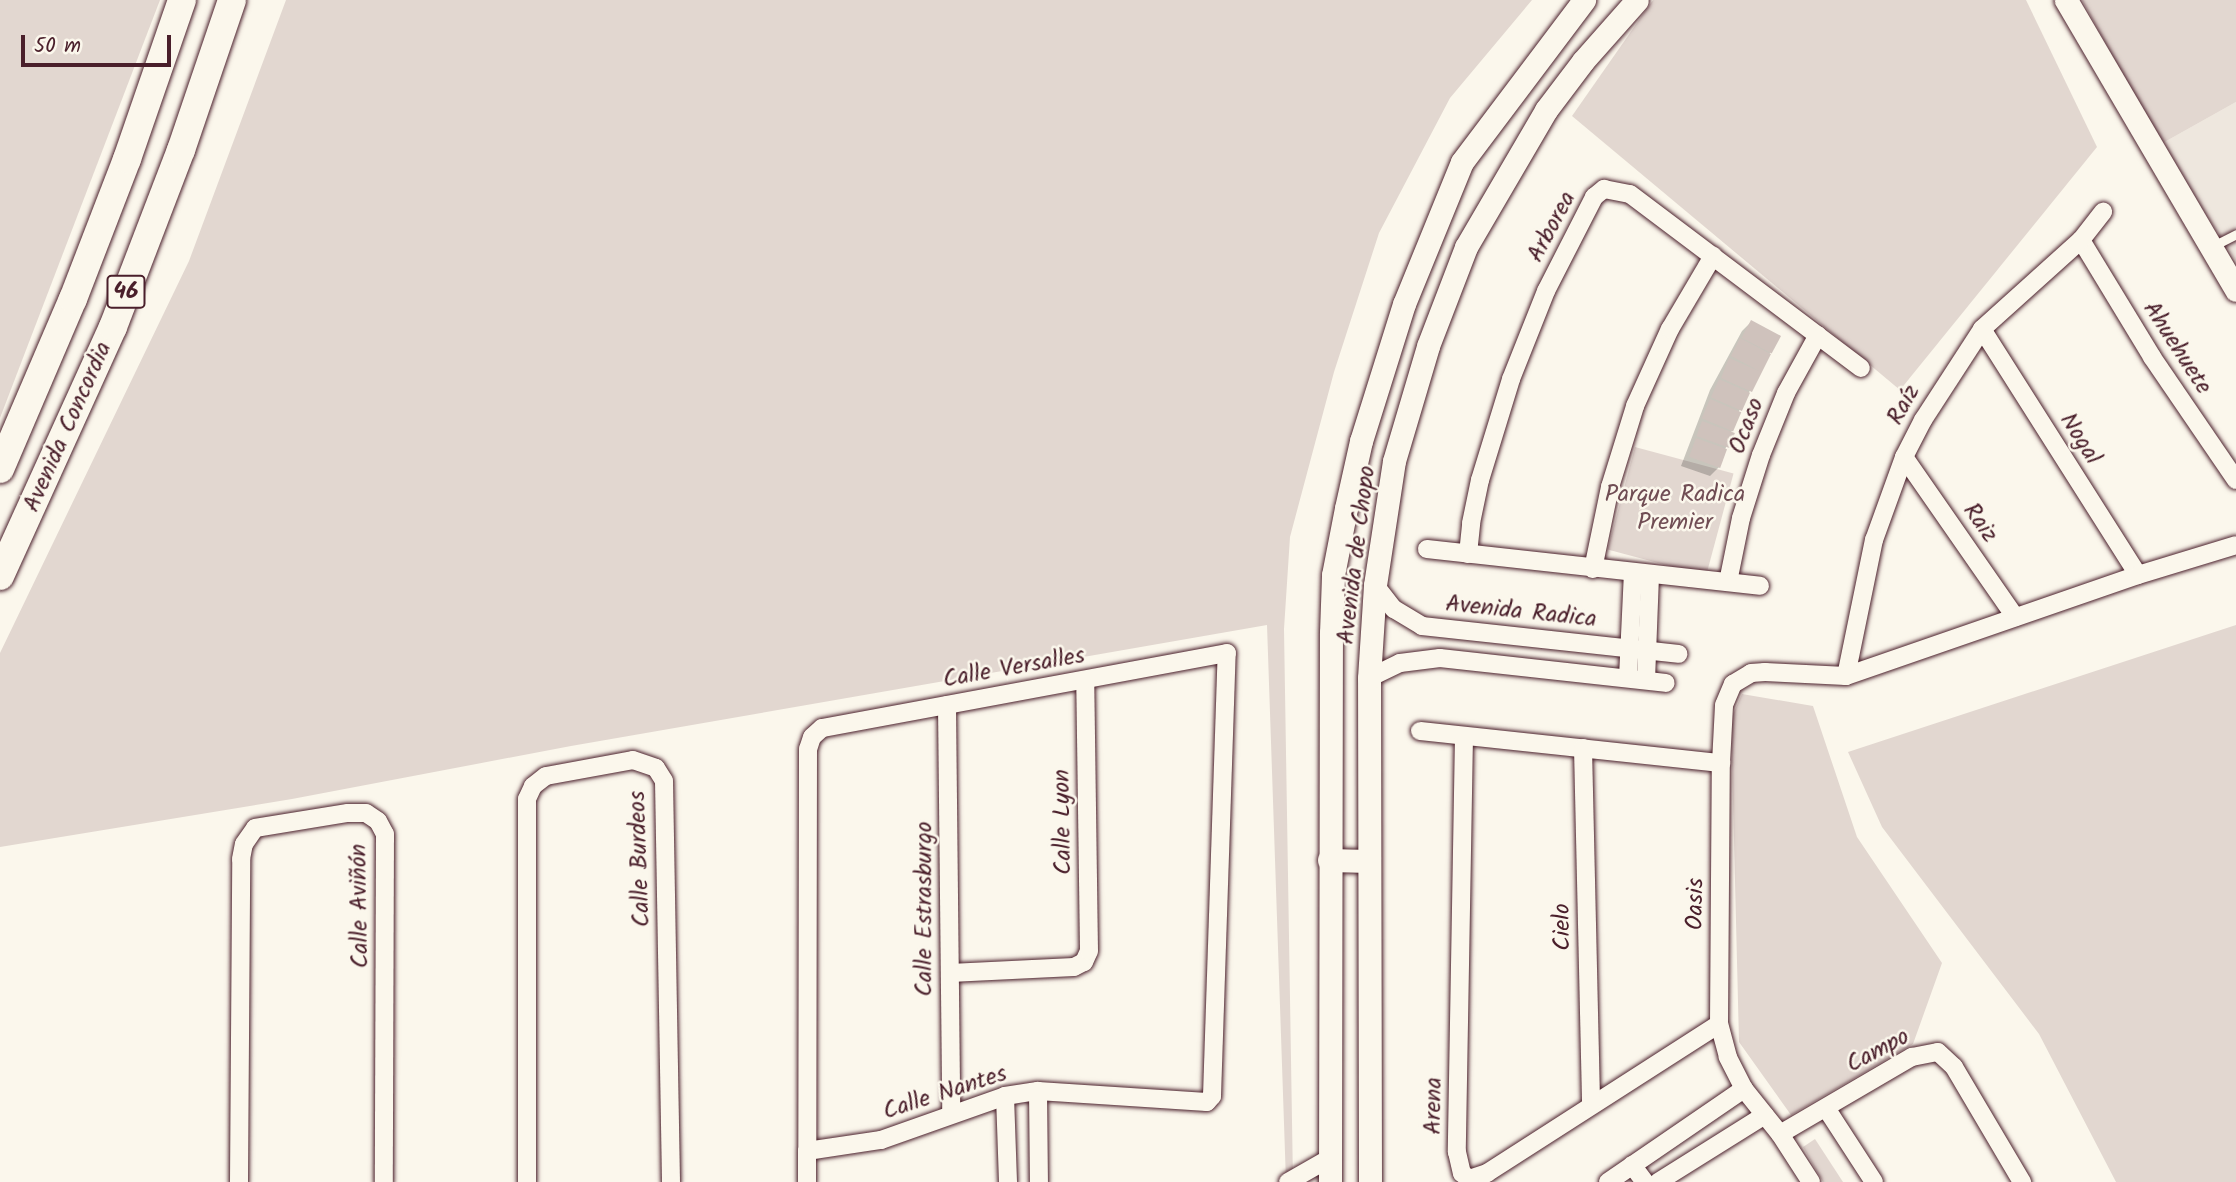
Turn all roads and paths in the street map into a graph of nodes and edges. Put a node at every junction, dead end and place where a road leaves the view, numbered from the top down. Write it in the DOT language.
graph roads {
  1 [pos="182,0"];
  2 [pos="232,0"];
  3 [pos="1584,0"];
  4 [pos="1637,0"];
  5 [pos="2066,0"];
  6 [pos="2103,212"];
  7 [pos="2236,234"];
  8 [pos="2081,240"];
  9 [pos="2210,247"];
  10 [pos="1713,256"];
  11 [pos="2236,290"];
  12 [pos="1982,329"];
  13 [pos="1818,335"];
  14 [pos="1861,368"];
  15 [pos="1904,457"];
  16 [pos="0,469"];
  17 [pos="2236,480"];
  18 [pos="2236,545"];
  19 [pos="1427,549"];
  20 [pos="1468,554"];
  21 [pos="1593,569"];
  22 [pos="1642,574"];
  23 [pos="2137,575"];
  24 [pos="0,576"];
  25 [pos="1728,582"];
  26 [pos="1374,585"];
  27 [pos="1760,586"];
  28 [pos="2015,617"];
  29 [pos="1638,650"];
  30 [pos="1678,654"];
  31 [pos="1846,676"];
  32 [pos="1369,678"];
  33 [pos="1637,679"];
  34 [pos="1085,680"];
  35 [pos="1667,683"];
  36 [pos="947,705"];
  37 [pos="1420,731"];
  38 [pos="1464,736"];
  39 [pos="1583,748"];
  40 [pos="1721,763"];
  41 [pos="1329,860"];
  42 [pos="1369,860"];
  43 [pos="950,973"];
  44 [pos="1719,1024"];
  45 [pos="1214,1087"];
  46 [pos="1744,1088"];
  47 [pos="1038,1091"];
  48 [pos="1004,1096"];
  49 [pos="1591,1104"];
  50 [pos="1826,1108"];
  51 [pos="951,1114"];
  52 [pos="1765,1115"];
  53 [pos="1780,1134"];
  54 [pos="807,1151"];
  55 [pos="1330,1158"];
  56 [pos="1632,1165"];
  57 [pos="239,1182"];
  58 [pos="384,1182"];
  59 [pos="527,1182"];
  60 [pos="671,1182"];
  61 [pos="807,1182"];
  62 [pos="1008,1182"];
  63 [pos="1039,1182"];
  64 [pos="1288,1182"];
  65 [pos="1331,1182"];
  66 [pos="1370,1182"];
  67 [pos="1608,1182"];
  68 [pos="1644,1182"];
  69 [pos="1658,1182"];
  70 [pos="1811,1182"];
  71 [pos="1874,1182"];
  72 [pos="2022,1182"];
  1 -- 16 [label="main road, Avenida Concordia / 46"];
  2 -- 24 [label="main road, Avenida Concordia / 46"];
  3 -- 41 [label="street, Avenida de Chopo"];
  4 -- 26 [label="street, Avenida de Chopo"];
  5 -- 9 [label="street"];
  6 -- 8 [label="street, Raíz"];
  7 -- 9 [label="lane"];
  8 -- 12 [label="street, Raíz"];
  8 -- 17 [label="street, Ahuehuete"];
  9 -- 11 [label="street"];
  10 -- 13 [label="street, Arborea"];
  10 -- 20 [label="street, Arborea"];
  10 -- 21 [label="street"];
  12 -- 15 [label="street, Raíz"];
  12 -- 23 [label="street, Nogal"];
  13 -- 14 [label="street, Arborea"];
  13 -- 25 [label="street, Ocaso"];
  15 -- 28 [label="street, Raiz"];
  15 -- 31 [label="street, Raíz"];
  18 -- 23 [label="street"];
  19 -- 20 [label="street"];
  20 -- 21 [label="street"];
  21 -- 22 [label="street"];
  22 -- 25 [label="street"];
  22 -- 29 [label="street"];
  23 -- 28 [label="street"];
  25 -- 27 [label="street"];
  26 -- 29 [label="street, Avenida Radica"];
  26 -- 32 [label="street, Avenida de Chopo"];
  28 -- 31 [label="street"];
  29 -- 30 [label="street, Avenida Radica"];
  29 -- 33 [label="street"];
  31 -- 40 [label="street, Oasis"];
  32 -- 33 [label="street"];
  32 -- 42 [label="street, Avenida de Chopo"];
  33 -- 35 [label="street"];
  34 -- 36 [label="street, Calle Versalles"];
  34 -- 43 [label="street, Calle Lyon"];
  34 -- 45 [label="street, Calle Versalles"];
  36 -- 43 [label="street, Calle Estrasburgo"];
  36 -- 54 [label="street, Calle Versalles"];
  37 -- 38 [label="street"];
  38 -- 39 [label="street"];
  38 -- 49 [label="street, Arena"];
  39 -- 40 [label="street"];
  39 -- 49 [label="street, Cielo"];
  40 -- 44 [label="street, Oasis"];
  41 -- 42 [label="street"];
  41 -- 55 [label="street, Avenida de Chopo"];
  42 -- 66 [label="street, Avenida de Chopo"];
  43 -- 51 [label="street, Calle Estrasburgo"];
  44 -- 46 [label="street, Oasis"];
  44 -- 49 [label="street, Arena"];
  45 -- 47 [label="street, Calle Nantes"];
  46 -- 52 [label="street, Oasis"];
  46 -- 56 [label="street"];
  47 -- 48 [label="street, Calle Nantes"];
  47 -- 63 [label="street"];
  48 -- 51 [label="street, Calle Nantes"];
  48 -- 62 [label="street"];
  50 -- 53 [label="street, Campo"];
  50 -- 71 [label="street"];
  50 -- 72 [label="street, Campo"];
  51 -- 54 [label="street, Calle Nantes"];
  52 -- 53 [label="street, Oasis"];
  52 -- 69 [label="street"];
  53 -- 70 [label="street, Oasis"];
  54 -- 61 [label="street"];
  55 -- 64 [label="street"];
  55 -- 65 [label="street, Avenida de Chopo"];
  56 -- 67 [label="street"];
  56 -- 68 [label="street"];
  57 -- 58 [label="street, Calle Aviñón"];
  59 -- 60 [label="street, Calle Burdeos"];
}
